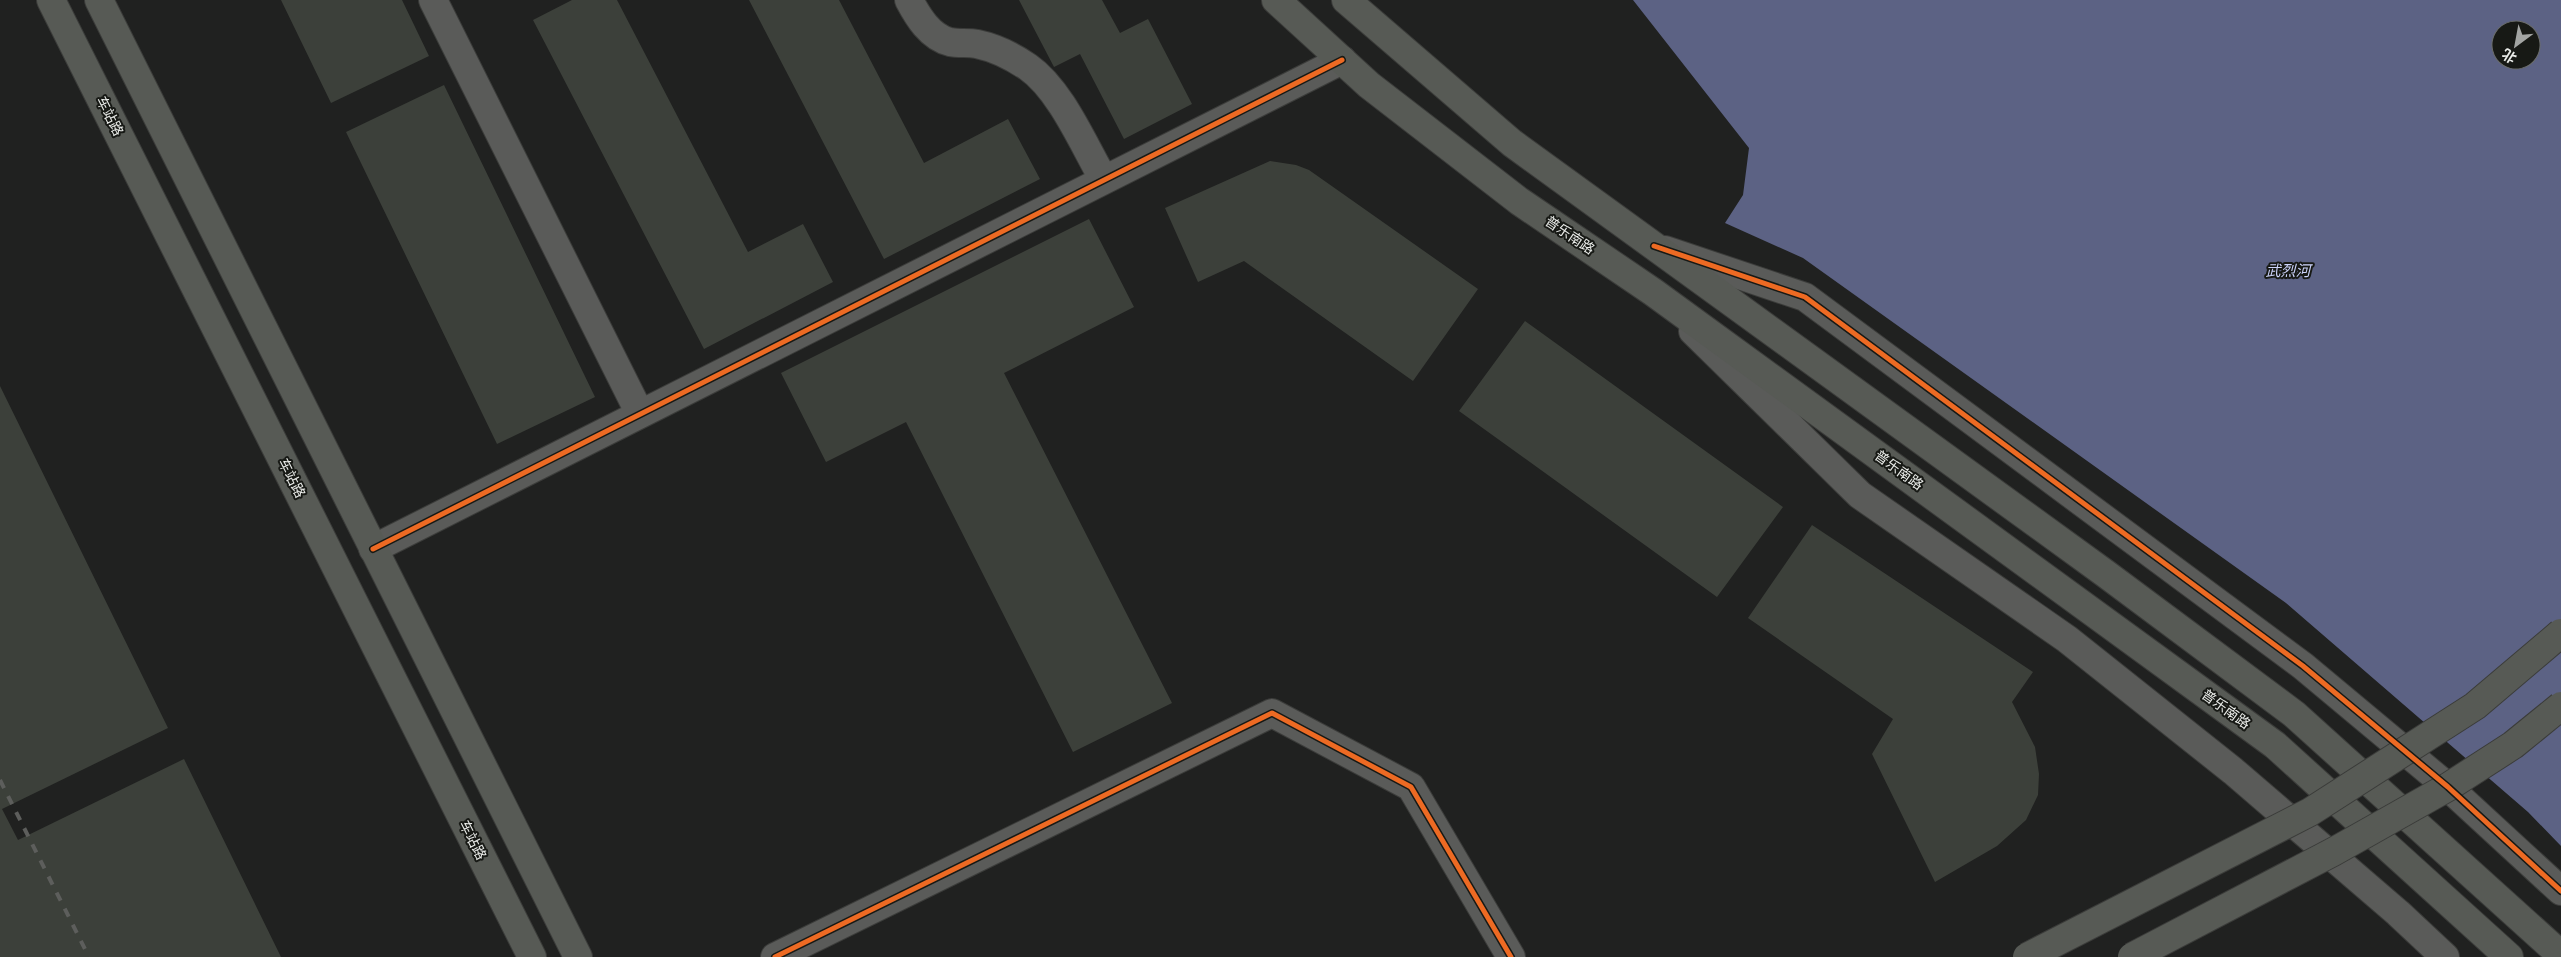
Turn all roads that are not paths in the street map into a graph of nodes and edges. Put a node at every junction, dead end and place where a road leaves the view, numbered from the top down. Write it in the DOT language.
graph roads {
  1 [pos="50,0"];
  2 [pos="99,0"];
  3 [pos="433,0"];
  4 [pos="909,0"];
  5 [pos="1276,0"];
  6 [pos="1346,0"];
  7 [pos="1342,60"];
  8 [pos="1104,180"];
  9 [pos="1654,246"];
  10 [pos="1653,292"];
  11 [pos="640,414"];
  12 [pos="373,549"];
  13 [pos="2561,633"];
  14 [pos="2561,706"];
  15 [pos="2403,751"];
  16 [pos="2448,787"];
  17 [pos="2561,891"];
  18 [pos="2561,955"];
  19 [pos="532,957"];
  20 [pos="578,957"];
  21 [pos="775,957"];
  22 [pos="1511,957"];
  23 [pos="2027,957"];
  24 [pos="2132,957"];
  25 [pos="2445,957"];
  26 [pos="2509,957"];
  1 -- 19 [label="main road, 车站路"];
  2 -- 12 [label="main road"];
  3 -- 11 [label="street"];
  4 -- 8 [label="street"];
  5 -- 7 [label="main road, 普乐南路"];
  6 -- 9 [label="main road"];
  7 -- 8 [label="street"];
  7 -- 10 [label="main road, 普乐南路"];
  8 -- 11 [label="street"];
  9 -- 15 [label="street"];
  9 -- 18 [label="main road"];
  10 -- 25 [label="street"];
  10 -- 26 [label="main road, 普乐南路"];
  11 -- 12 [label="street"];
  12 -- 20 [label="main road"];
  13 -- 15 [label="main road, bridge"];
  14 -- 16 [label="main road, bridge"];
  15 -- 16 [label="street"];
  15 -- 23 [label="main road, bridge"];
  16 -- 17 [label="street"];
  16 -- 24 [label="main road, bridge"];
  21 -- 22 [label="street"];
}
